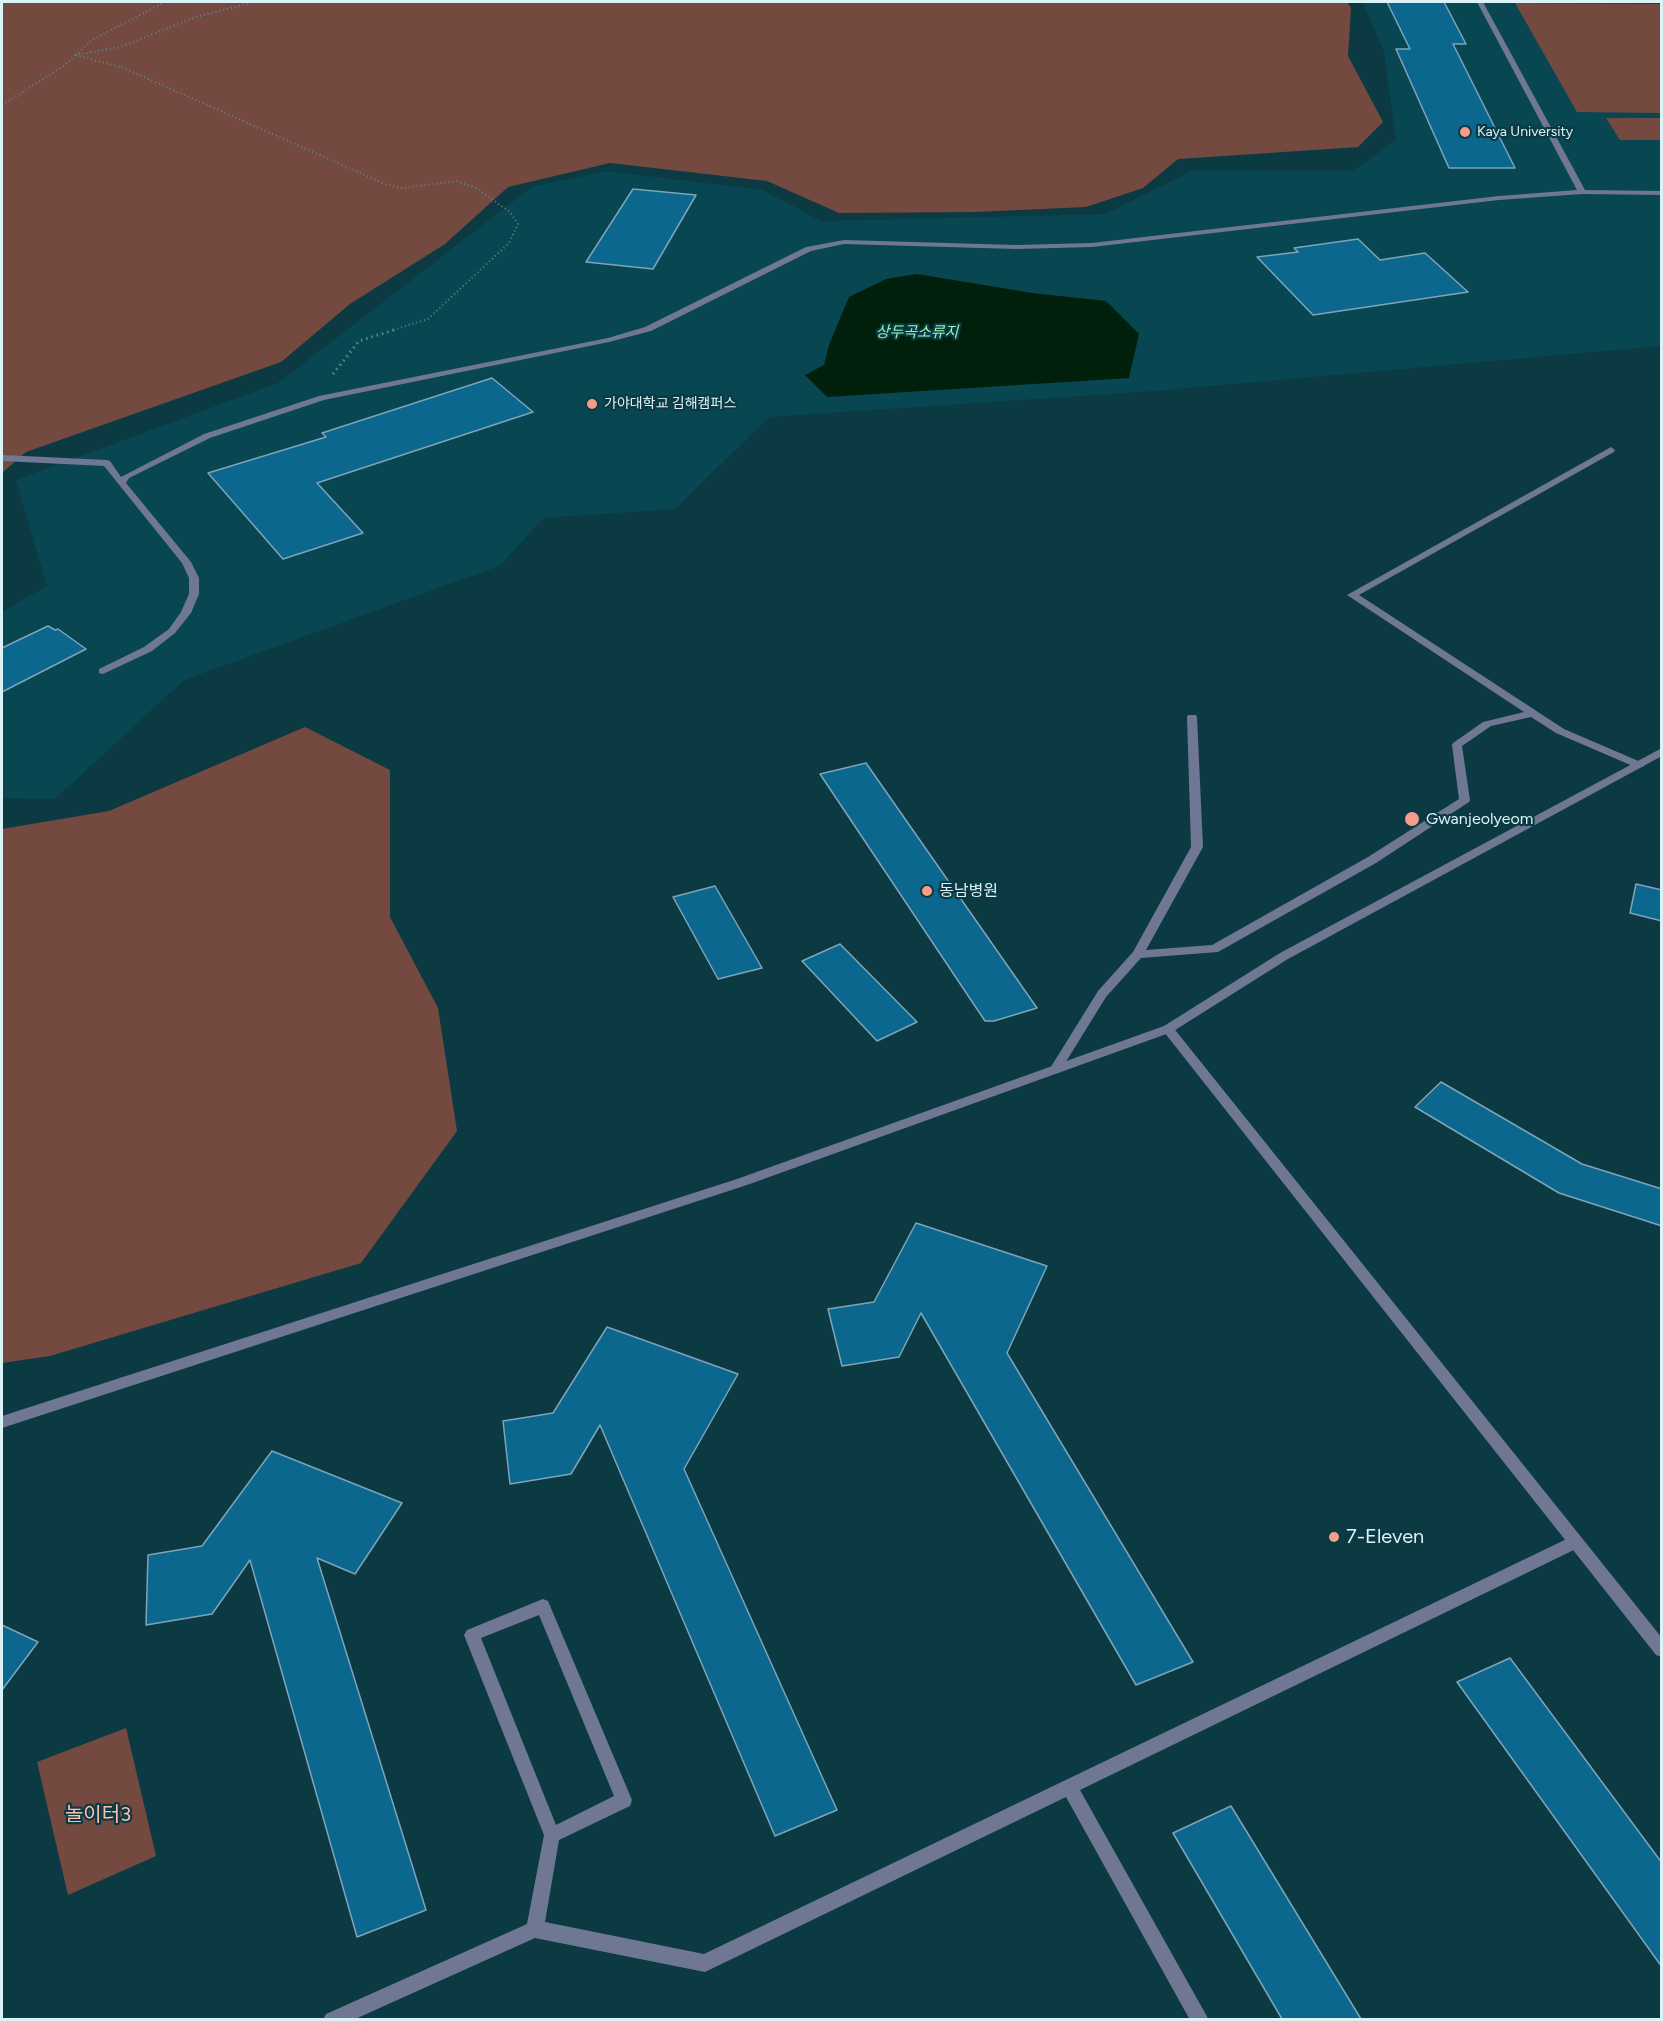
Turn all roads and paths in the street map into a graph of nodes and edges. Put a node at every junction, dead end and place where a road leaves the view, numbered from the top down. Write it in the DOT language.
graph roads {
  1 [pos="165,2"];
  2 [pos="254,2"];
  3 [pos="1480,2"];
  4 [pos="76,55"];
  5 [pos="2,105"];
  6 [pos="1582,192"];
  7 [pos="1662,193"];
  8 [pos="322,398"];
  9 [pos="1611,450"];
  10 [pos="2,458"];
  11 [pos="121,483"];
  12 [pos="103,671"];
  13 [pos="1533,713"];
  14 [pos="1192,717"];
  15 [pos="1662,751"];
  16 [pos="1639,765"];
  17 [pos="1138,954"];
  18 [pos="1168,1029"];
  19 [pos="1055,1070"];
  20 [pos="2,1422"];
  21 [pos="1575,1542"];
  22 [pos="1662,1650"];
  23 [pos="1069,1786"];
  24 [pos="552,1835"];
  25 [pos="536,1929"];
  26 [pos="332,2019"];
  27 [pos="1200,2019"];
  1 -- 4 [label="path"];
  2 -- 4 [label="path"];
  3 -- 6 [label="street"];
  4 -- 5 [label="path"];
  4 -- 8 [label="path"];
  6 -- 7 [label="street"];
  6 -- 8 [label="street"];
  8 -- 11 [label="street"];
  9 -- 13 [label="street"];
  10 -- 11 [label="street"];
  11 -- 12 [label="street"];
  13 -- 16 [label="street"];
  13 -- 17 [label="street"];
  14 -- 17 [label="street"];
  15 -- 16 [label="street"];
  16 -- 18 [label="street"];
  17 -- 19 [label="street"];
  18 -- 19 [label="street"];
  18 -- 21 [label="street"];
  19 -- 20 [label="street"];
  21 -- 22 [label="street"];
  21 -- 23 [label="street"];
  23 -- 25 [label="street"];
  23 -- 27 [label="street"];
  24 -- 24 [label="street"];
  24 -- 25 [label="street"];
  25 -- 26 [label="street"];
}
